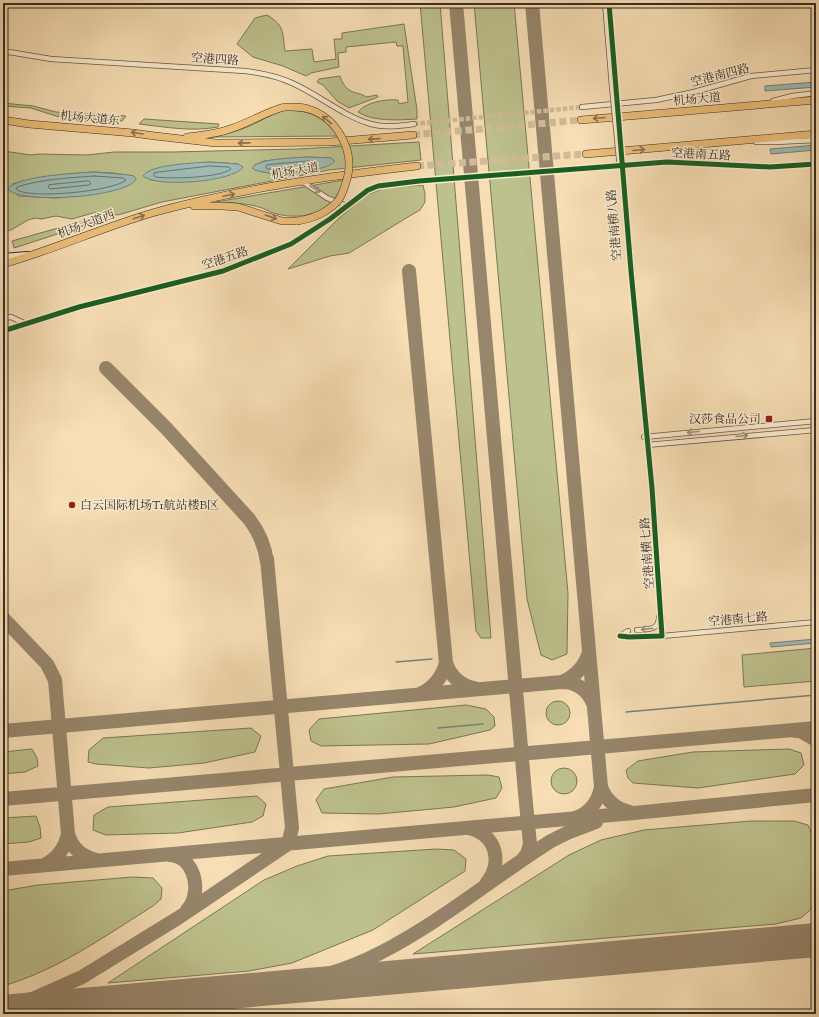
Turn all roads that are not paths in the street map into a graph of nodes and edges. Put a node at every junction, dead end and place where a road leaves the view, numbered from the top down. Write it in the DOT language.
graph roads {
  1 [pos="605,3"];
  2 [pos="609,3"];
  3 [pos="3,53"];
  4 [pos="816,70"];
  5 [pos="614,87"];
  6 [pos="816,93"];
  7 [pos="816,100"];
  8 [pos="764,104"];
  9 [pos="582,107"];
  10 [pos="3,120"];
  11 [pos="580,120"];
  12 [pos="3,123"];
  13 [pos="29,124"];
  14 [pos="414,124"];
  15 [pos="816,134"];
  16 [pos="413,135"];
  17 [pos="175,139"];
  18 [pos="747,140"];
  19 [pos="816,140"];
  20 [pos="586,154"];
  21 [pos="816,164"];
  22 [pos="417,166"];
  23 [pos="586,169"];
  24 [pos="302,181"];
  25 [pos="419,181"];
  26 [pos="327,198"];
  27 [pos="177,206"];
  28 [pos="347,206"];
  29 [pos="330,219"];
  30 [pos="36,254"];
  31 [pos="3,257"];
  32 [pos="3,266"];
  33 [pos="3,318"];
  34 [pos="24,323"];
  35 [pos="3,330"];
  36 [pos="816,421"];
  37 [pos="816,430"];
  38 [pos="646,436"];
  39 [pos="646,445"];
  40 [pos="816,622"];
  41 [pos="637,630"];
  42 [pos="628,631"];
  43 [pos="662,636"];
  44 [pos="629,637"];
  45 [pos="638,637"];
  1 -- 5 [label="street, 空港南横八路"];
  2 -- 5 [label="street, 空港南横八路"];
  3 -- 14 [label="street, 空港四路"];
  4 -- 9 [label="street, 空港南四路"];
  5 -- 38 [label="street, 空港南横八路, bridge"];
  6 -- 8 [label="street"];
  7 -- 8 [label="highway, 机场大道"];
  8 -- 11 [label="highway, 机场大道, one-way"];
  10 -- 13 [label="highway, 机场大道东"];
  12 -- 13 [label="main road"];
  17 -- 13 [label="highway, 机场大道东, one-way"];
  15 -- 18 [label="highway"];
  16 -- 17 [label="highway, 机场大道, one-way"];
  27 -- 17 [label="highway, one-way, bridge"];
  18 -- 19 [label="street"];
  20 -- 18 [label="highway, one-way"];
  21 -- 23 [label="street, 空港南五路"];
  22 -- 24 [label="highway, 机场大道"];
  24 -- 26 [label="street, one-way"];
  27 -- 24 [label="highway, 机场大道, one-way"];
  25 -- 28 [label="street, 空港五路"];
  26 -- 28 [label="street"];
  26 -- 29 [label="street"];
  30 -- 27 [label="highway, 机场大道西, one-way"];
  28 -- 29 [label="street, 空港五路"];
  29 -- 34 [label="street, 空港五路"];
  30 -- 31 [label="main road"];
  30 -- 32 [label="highway, 机场大道西"];
  33 -- 34 [label="street"];
  34 -- 35 [label="street, 空港五路"];
  36 -- 38 [label="street, one-way"];
  39 -- 37 [label="street, one-way"];
  38 -- 39 [label="street, 空港南横八路"];
  39 -- 41 [label="street, 空港南横七路, one-way"];
  39 -- 43 [label="street, 空港南横七路"];
  40 -- 43 [label="street, 空港南七路"];
  42 -- 44 [label="street"];
  43 -- 45 [label="street"];
}
